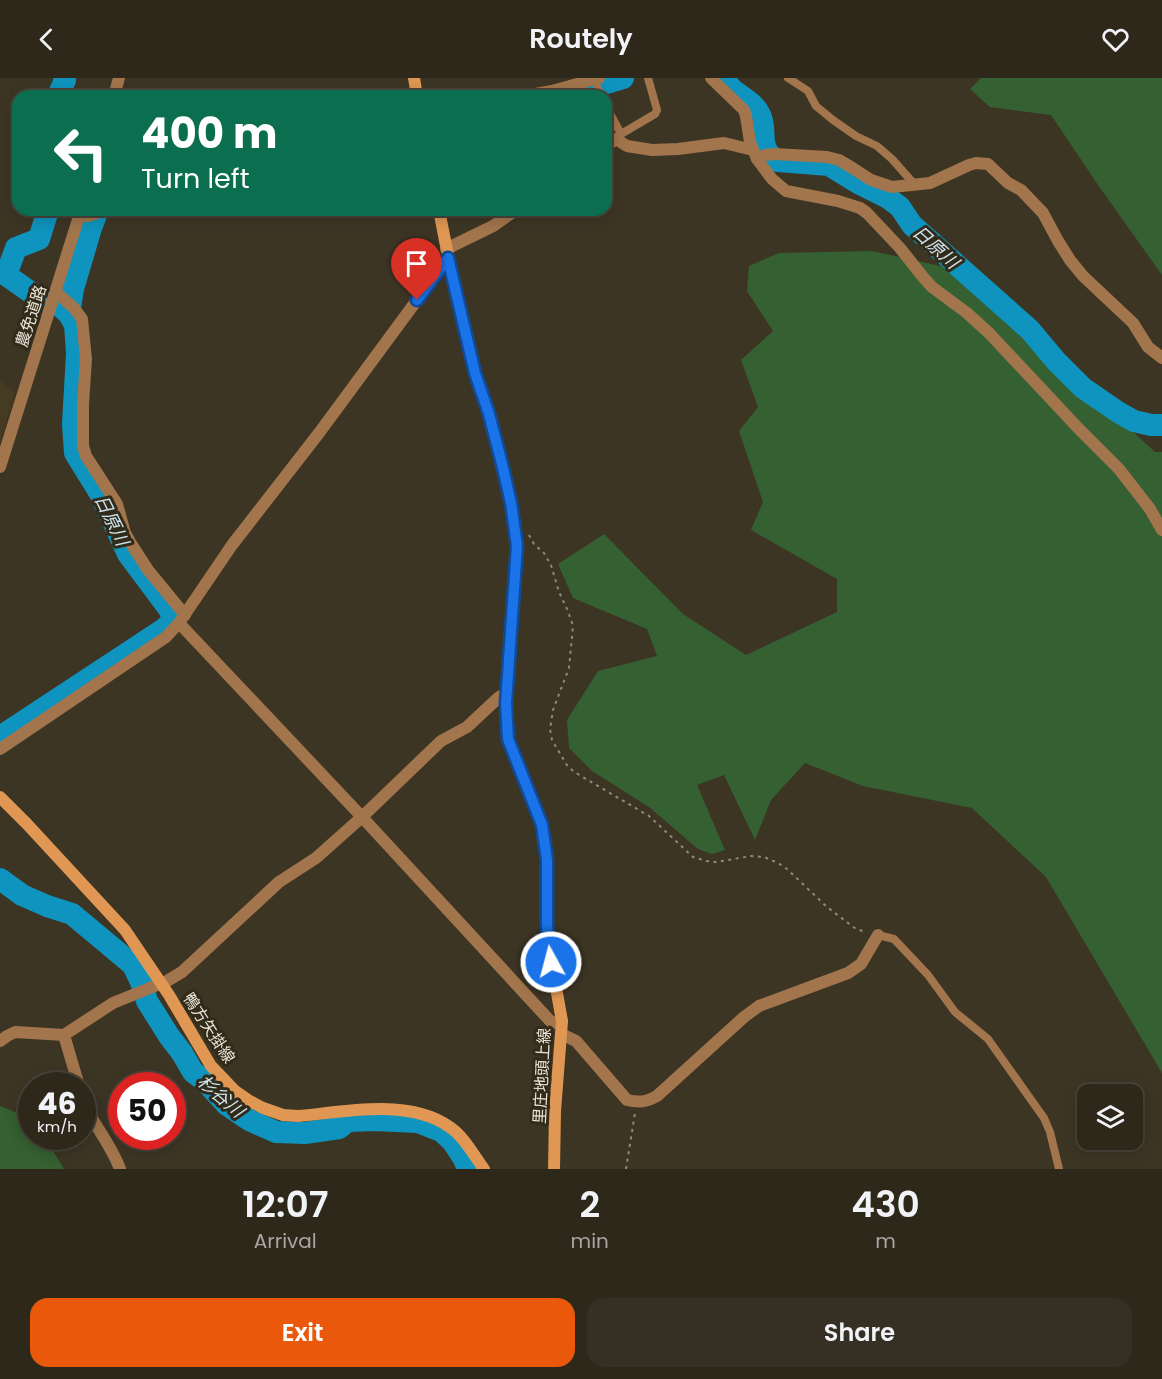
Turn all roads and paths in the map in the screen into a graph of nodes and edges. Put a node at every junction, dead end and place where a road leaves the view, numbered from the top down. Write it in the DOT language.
graph roads {
  1 [pos="648,78"];
  2 [pos="711,78"];
  3 [pos="788,78"];
  4 [pos="596,80"];
  5 [pos="556,90"];
  6 [pos="614,140"];
  7 [pos="762,154"];
  8 [pos="915,185"];
  9 [pos="82,216"];
  10 [pos="439,216"];
  11 [pos="507,216"];
  12 [pos="447,253"];
  13 [pos="58,296"];
  14 [pos="1162,358"];
  15 [pos="0,467"];
  16 [pos="1162,530"];
  17 [pos="528,534"];
  18 [pos="182,619"];
  19 [pos="507,692"];
  20 [pos="0,749"];
  21 [pos="0,797"];
  22 [pos="362,817"];
  23 [pos="878,935"];
  24 [pos="158,985"];
  25 [pos="561,1028"];
  26 [pos="64,1035"];
  27 [pos="0,1041"];
  28 [pos="75,1072"];
  29 [pos="636,1103"];
  30 [pos="96,1124"];
  31 [pos="120,1169"];
  32 [pos="484,1169"];
  33 [pos="554,1169"];
  34 [pos="626,1169"];
  35 [pos="1059,1169"];
  1 -- 6 [label="lane"];
  2 -- 7 [label="street"];
  3 -- 8 [label="lane"];
  4 -- 5 [label="street"];
  6 -- 7 [label="street"];
  7 -- 8 [label="street"];
  7 -- 16 [label="street"];
  8 -- 14 [label="street"];
  9 -- 13 [label="street, 農免道路"];
  10 -- 12 [label="main road, 里庄地頭上線"];
  11 -- 12 [label="street"];
  12 -- 18 [label="street"];
  12 -- 19 [label="main road, 里庄地頭上線"];
  13 -- 15 [label="street, 農免道路"];
  13 -- 18 [label="street"];
  17 -- 23 [label="path"];
  18 -- 20 [label="street"];
  18 -- 22 [label="street"];
  19 -- 22 [label="street"];
  19 -- 25 [label="main road, 里庄地頭上線"];
  21 -- 24 [label="main road, 鴨方矢掛線"];
  22 -- 24 [label="street"];
  22 -- 25 [label="street"];
  23 -- 29 [label="street"];
  23 -- 35 [label="lane"];
  24 -- 26 [label="street"];
  24 -- 32 [label="main road, 鴨方矢掛線"];
  25 -- 29 [label="street"];
  25 -- 33 [label="main road, 里庄地頭上線"];
  26 -- 27 [label="street"];
  26 -- 28 [label="street"];
  29 -- 34 [label="path"];
  30 -- 31 [label="street"];
}
